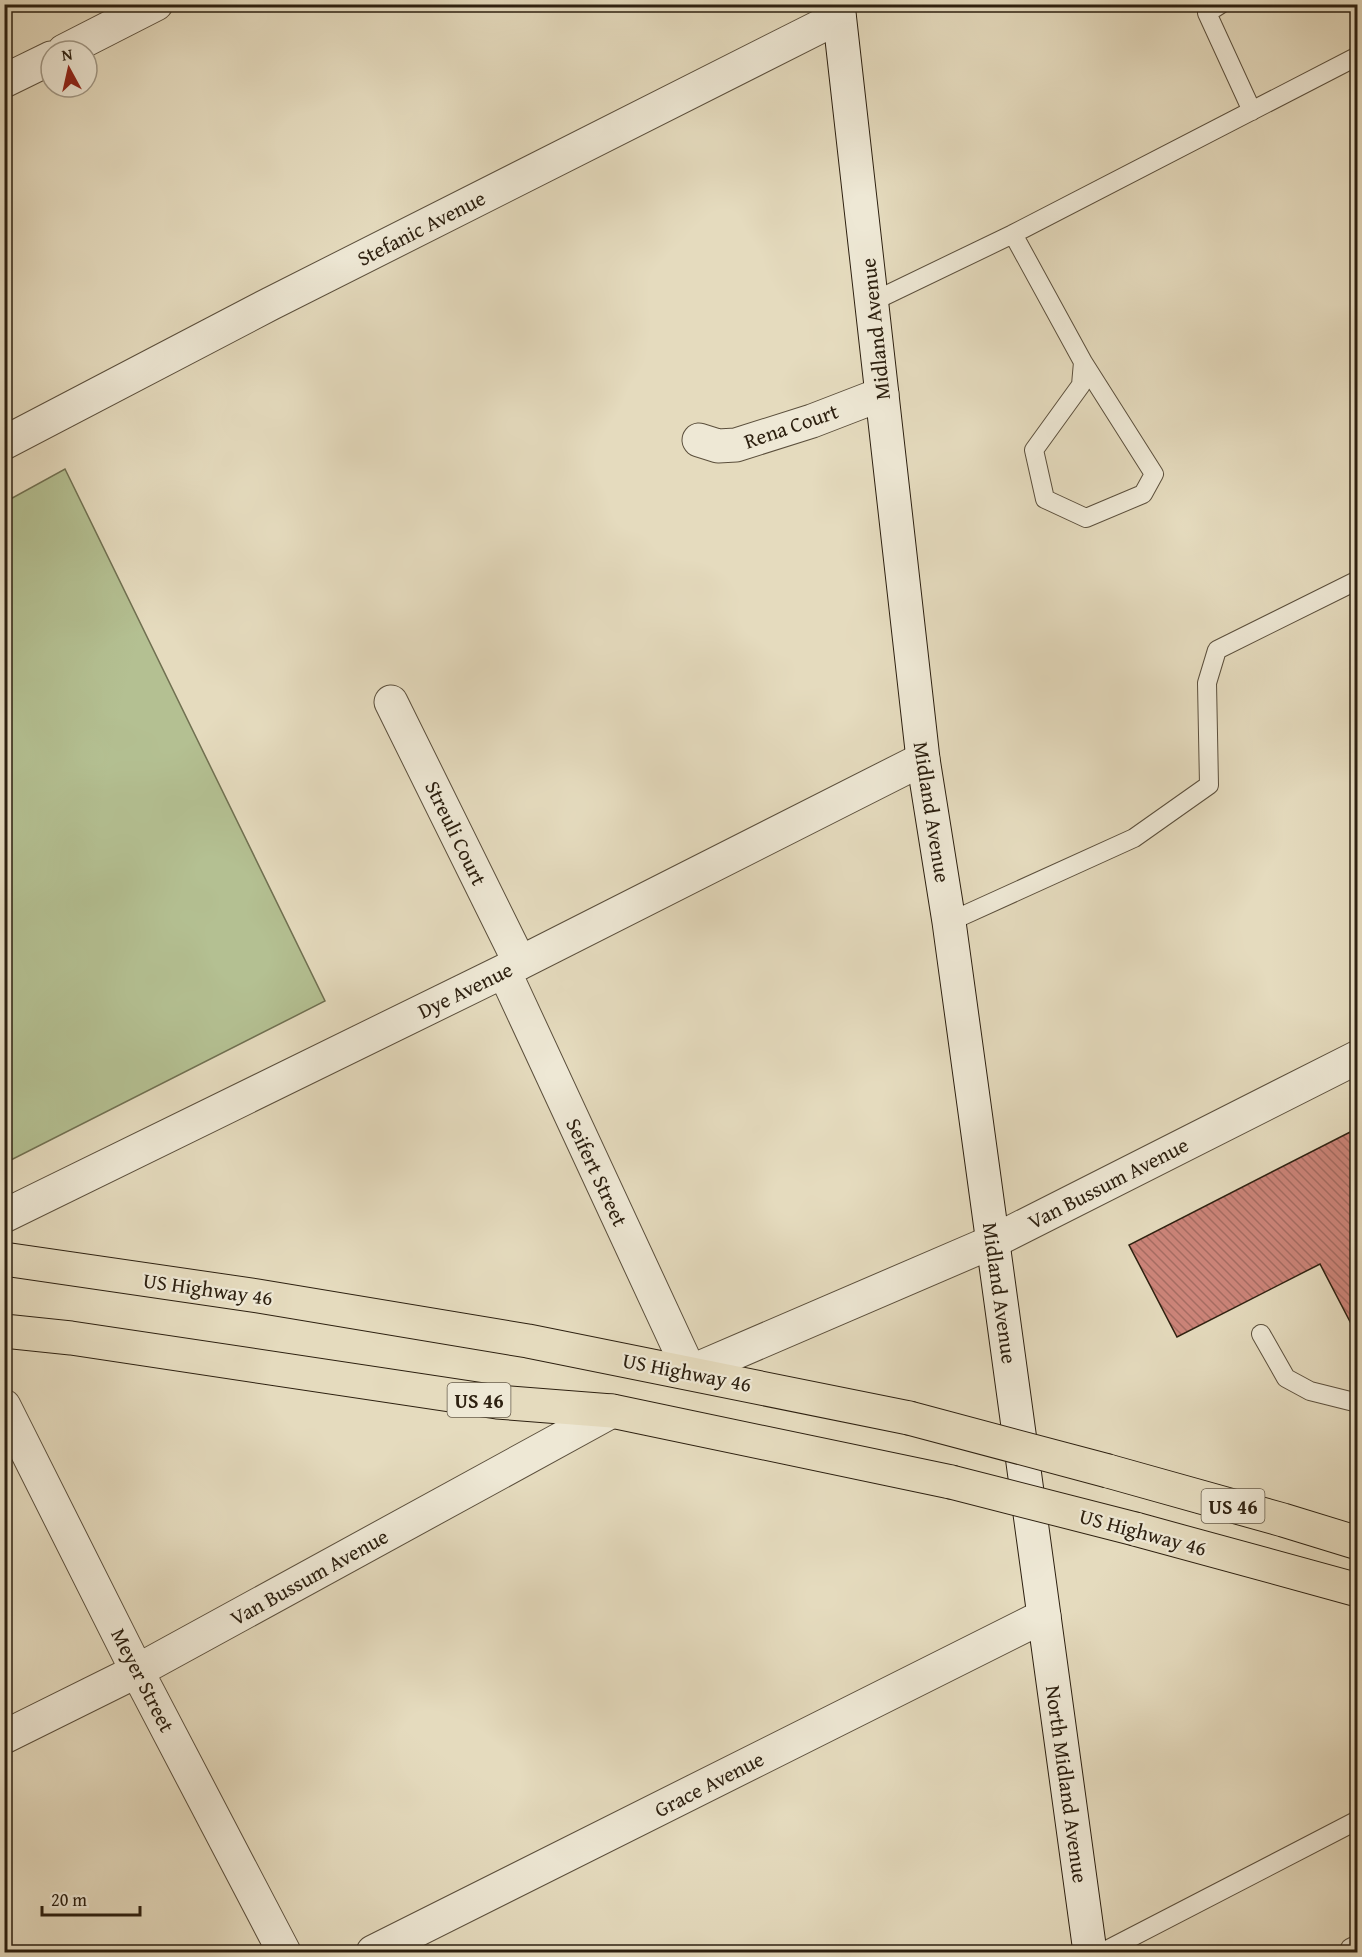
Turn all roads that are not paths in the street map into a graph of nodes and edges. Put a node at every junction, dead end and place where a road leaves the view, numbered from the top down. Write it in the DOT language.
graph roads {
  1 [pos="156,4"];
  2 [pos="1221,4"];
  3 [pos="839,11"];
  4 [pos="87,39"];
  5 [pos="1358,56"];
  6 [pos="39,64"];
  7 [pos="4,81"];
  8 [pos="1252,111"];
  9 [pos="1013,234"];
  10 [pos="872,302"];
  11 [pos="1083,362"];
  12 [pos="882,394"];
  13 [pos="699,440"];
  14 [pos="4,443"];
  15 [pos="1358,580"];
  16 [pos="391,702"];
  17 [pos="923,759"];
  18 [pos="949,922"];
  19 [pos="512,967"];
  20 [pos="1358,1057"];
  21 [pos="4,1216"];
  22 [pos="993,1242"];
  23 [pos="4,1259"];
  24 [pos="4,1331"];
  25 [pos="1261,1334"];
  26 [pos="690,1372"];
  27 [pos="1358,1403"];
  28 [pos="4,1406"];
  29 [pos="612,1411"];
  30 [pos="1358,1543"];
  31 [pos="1358,1590"];
  32 [pos="1044,1616"];
  33 [pos="137,1671"];
  34 [pos="4,1737"];
  35 [pos="1358,1820"];
  36 [pos="1358,1944"];
  37 [pos="284,1953"];
  38 [pos="374,1953"];
  39 [pos="1089,1953"];
  40 [pos="1103,1953"];
  41 [pos="1352,1953"];
  1 -- 4 [label="street"];
  2 -- 8 [label="lane"];
  3 -- 10 [label="street, Midland Avenue"];
  3 -- 14 [label="street, Stefanic Avenue"];
  5 -- 8 [label="lane"];
  6 -- 7 [label="street"];
  8 -- 9 [label="lane"];
  9 -- 10 [label="lane"];
  9 -- 11 [label="lane"];
  10 -- 12 [label="street, Midland Avenue"];
  11 -- 11 [label="lane"];
  12 -- 13 [label="street, Rena Court"];
  12 -- 17 [label="street, Midland Avenue"];
  15 -- 18 [label="lane"];
  16 -- 19 [label="street, Streuli Court"];
  17 -- 18 [label="street, Midland Avenue"];
  17 -- 19 [label="street, Dye Avenue"];
  18 -- 22 [label="street, Midland Avenue"];
  19 -- 21 [label="street, Dye Avenue"];
  19 -- 26 [label="street, Seifert Street"];
  20 -- 22 [label="street, Van Bussum Avenue"];
  22 -- 26 [label="street, Van Bussum Avenue"];
  22 -- 32 [label="street, Midland Avenue"];
  23 -- 26 [label="highway, US Highway 46 / US 46"];
  24 -- 29 [label="highway, US Highway 46 / US 46"];
  25 -- 27 [label="lane"];
  26 -- 30 [label="highway, US Highway 46 / US 46, bridge"];
  28 -- 33 [label="street, Meyer Street"];
  29 -- 31 [label="highway, US Highway 46 / US 46, bridge"];
  29 -- 33 [label="street, Van Bussum Avenue"];
  32 -- 38 [label="street, Grace Avenue"];
  32 -- 39 [label="street, North Midland Avenue"];
  33 -- 34 [label="street, Van Bussum Avenue"];
  33 -- 37 [label="street, Meyer Street"];
  35 -- 40 [label="lane"];
  36 -- 41 [label="lane"];
}
